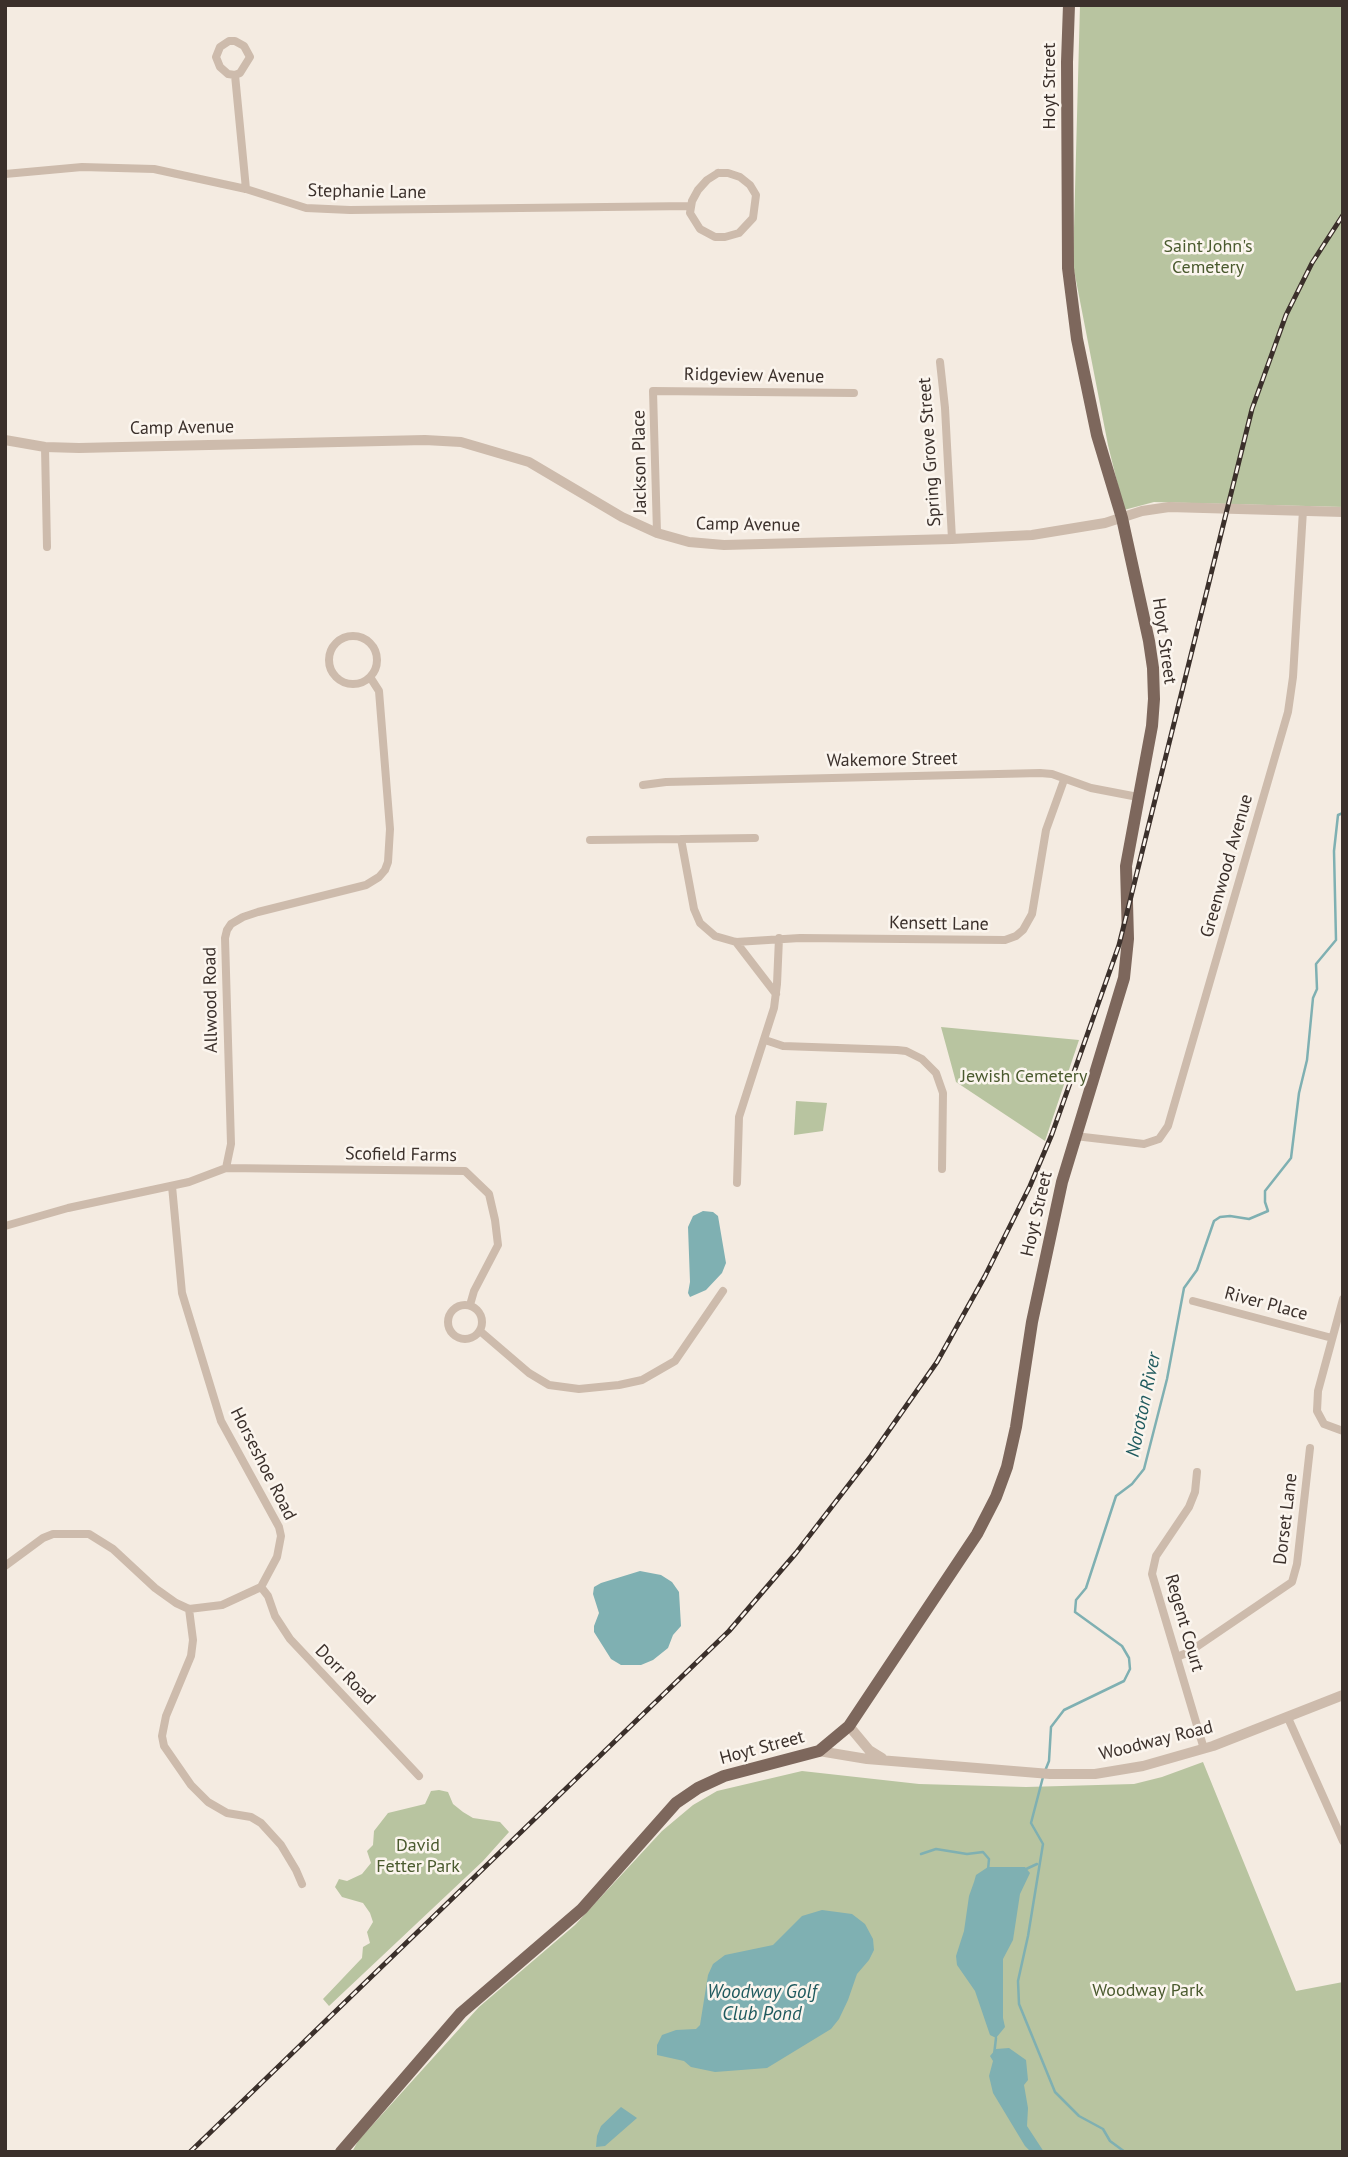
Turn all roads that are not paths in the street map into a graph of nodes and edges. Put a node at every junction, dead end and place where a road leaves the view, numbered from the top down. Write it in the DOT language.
graph roads {
  1 [pos="1069,5"];
  2 [pos="235,75"];
  3 [pos="5,174"];
  4 [pos="246,189"];
  5 [pos="691,206"];
  6 [pos="940,362"];
  7 [pos="653,391"];
  8 [pos="854,393"];
  9 [pos="5,440"];
  10 [pos="45,447"];
  11 [pos="1303,510"];
  12 [pos="1343,512"];
  13 [pos="1122,518"];
  14 [pos="657,533"];
  15 [pos="952,539"];
  16 [pos="47,547"];
  17 [pos="370,677"];
  18 [pos="1064,780"];
  19 [pos="643,785"];
  20 [pos="1138,797"];
  21 [pos="755,838"];
  22 [pos="681,839"];
  23 [pos="590,840"];
  24 [pos="779,938"];
  25 [pos="736,942"];
  26 [pos="776,994"];
  27 [pos="765,1040"];
  28 [pos="1075,1136"];
  29 [pos="226,1168"];
  30 [pos="942,1169"];
  31 [pos="737,1183"];
  32 [pos="172,1186"];
  33 [pos="5,1226"];
  34 [pos="723,1291"];
  35 [pos="1343,1299"];
  36 [pos="1192,1301"];
  37 [pos="470,1305"];
  38 [pos="480,1331"];
  39 [pos="1332,1338"];
  40 [pos="1343,1431"];
  41 [pos="1310,1448"];
  42 [pos="1197,1472"];
  43 [pos="5,1566"];
  44 [pos="261,1587"];
  45 [pos="189,1609"];
  46 [pos="1177,1657"];
  47 [pos="1343,1695"];
  48 [pos="1287,1718"];
  49 [pos="849,1726"];
  50 [pos="1204,1749"];
  51 [pos="819,1751"];
  52 [pos="885,1760"];
  53 [pos="419,1776"];
  54 [pos="1343,1841"];
  55 [pos="302,1884"];
  56 [pos="341,2152"];
  1 -- 13 [label="main road, Hoyt Street"];
  2 -- 2 [label="street"];
  2 -- 4 [label="street"];
  3 -- 4 [label="street, Stephanie Lane"];
  4 -- 5 [label="street, Stephanie Lane"];
  5 -- 5 [label="street"];
  6 -- 15 [label="street, Spring Grove Street"];
  7 -- 8 [label="street, Ridgeview Avenue"];
  7 -- 14 [label="street, Jackson Place"];
  9 -- 10 [label="street, Camp Avenue"];
  10 -- 14 [label="street, Camp Avenue"];
  10 -- 16 [label="street"];
  11 -- 12 [label="street, Camp Avenue"];
  11 -- 13 [label="street, Camp Avenue"];
  11 -- 28 [label="street, Greenwood Avenue"];
  13 -- 15 [label="street, Camp Avenue"];
  13 -- 20 [label="main road, Hoyt Street"];
  14 -- 15 [label="street, Camp Avenue"];
  17 -- 17 [label="street, Allwood Road"];
  17 -- 29 [label="street, Allwood Road"];
  18 -- 19 [label="street, Wakemore Street"];
  18 -- 20 [label="street, Wakemore Street"];
  18 -- 24 [label="street, Kensett Lane"];
  20 -- 28 [label="main road, Hoyt Street"];
  21 -- 22 [label="street"];
  22 -- 23 [label="street"];
  22 -- 25 [label="street"];
  24 -- 25 [label="street, Kensett Lane"];
  24 -- 26 [label="street"];
  25 -- 26 [label="street"];
  26 -- 27 [label="street"];
  27 -- 30 [label="street"];
  27 -- 31 [label="street"];
  28 -- 49 [label="main road, Hoyt Street"];
  29 -- 32 [label="street"];
  29 -- 37 [label="street, Scofield Farms"];
  32 -- 33 [label="street"];
  32 -- 44 [label="street, Horseshoe Road"];
  34 -- 38 [label="street"];
  35 -- 39 [label="street"];
  36 -- 39 [label="street, River Place"];
  37 -- 38 [label="street"];
  37 -- 38 [label="street, Scofield Farms"];
  39 -- 40 [label="street"];
  41 -- 46 [label="street, Dorset Lane"];
  42 -- 46 [label="street, Regent Court"];
  43 -- 45 [label="street"];
  44 -- 45 [label="street"];
  44 -- 53 [label="street, Dorr Road"];
  45 -- 55 [label="street"];
  46 -- 50 [label="street, Regent Court"];
  47 -- 48 [label="street, Woodway Road"];
  48 -- 50 [label="street, Woodway Road"];
  48 -- 54 [label="street"];
  49 -- 51 [label="main road, Hoyt Street"];
  49 -- 52 [label="street"];
  50 -- 52 [label="street, Woodway Road"];
  51 -- 52 [label="street, Woodway Road"];
  51 -- 56 [label="main road, Hoyt Street"];
}
